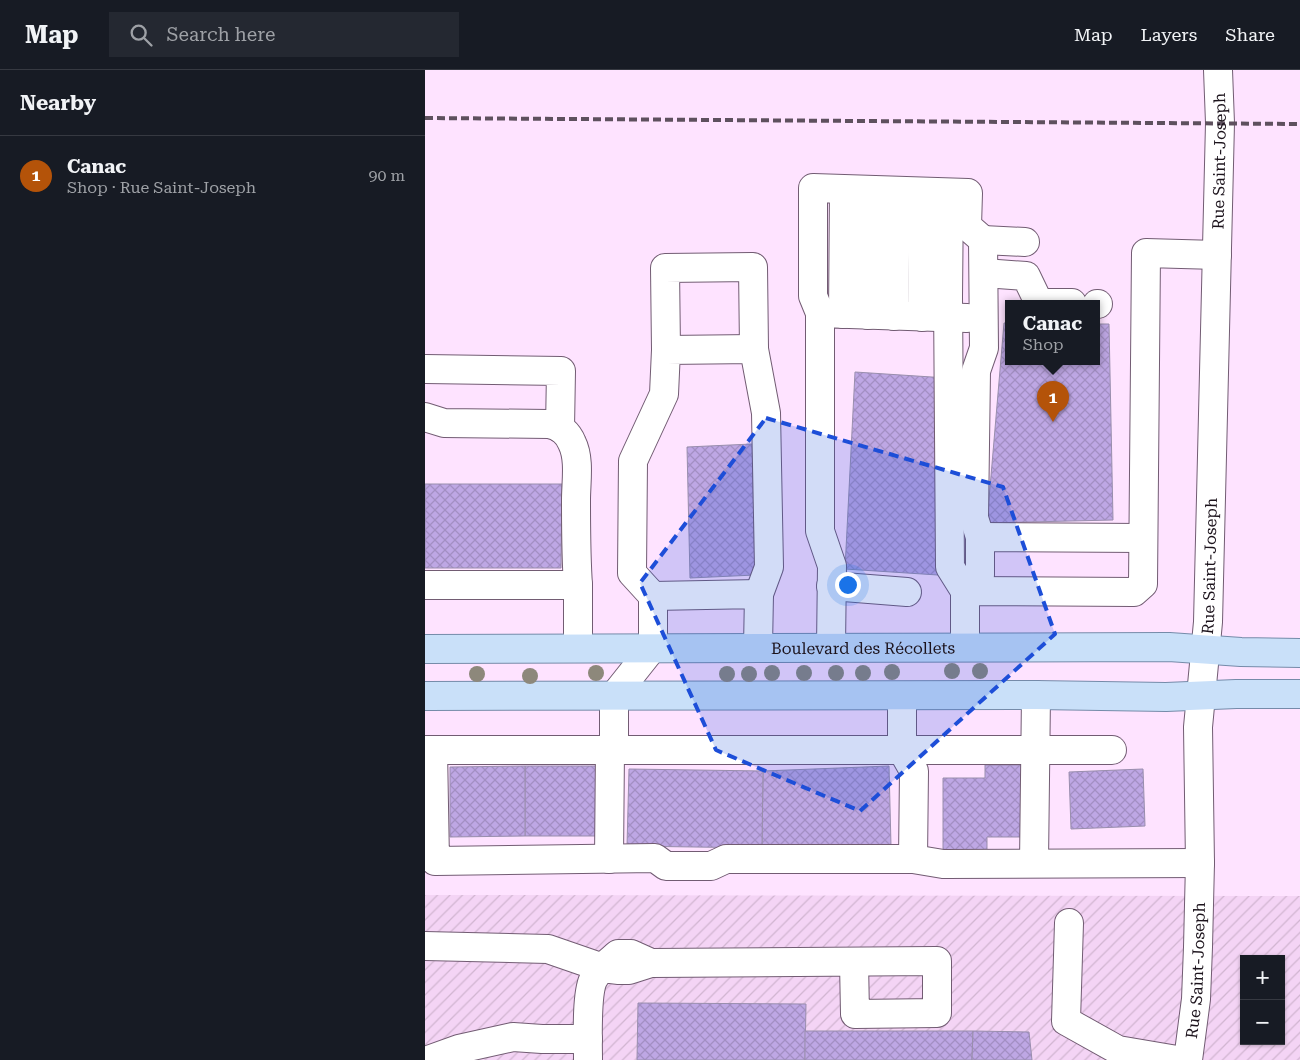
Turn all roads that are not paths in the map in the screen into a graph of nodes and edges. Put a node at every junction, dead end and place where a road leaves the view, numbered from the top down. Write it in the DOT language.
graph roads {
  1 [pos="1218,70"];
  2 [pos="870,190"];
  3 [pos="936,192"];
  4 [pos="983,240"];
  5 [pos="1025,242"];
  6 [pos="1217,255"];
  7 [pos="984,273"];
  8 [pos="1038,300"];
  9 [pos="856,314"];
  10 [pos="921,317"];
  11 [pos="949,318"];
  12 [pos="984,319"];
  13 [pos="754,349"];
  14 [pos="665,350"];
  15 [pos="425,369"];
  16 [pos="425,417"];
  17 [pos="560,428"];
  18 [pos="962,465"];
  19 [pos="980,537"];
  20 [pos="1143,538"];
  21 [pos="425,585"];
  22 [pos="578,585"];
  23 [pos="831,586"];
  24 [pos="907,592"];
  25 [pos="965,592"];
  26 [pos="759,594"];
  27 [pos="653,596"];
  28 [pos="653,647"];
  29 [pos="758,647"];
  30 [pos="831,647"];
  31 [pos="965,647"];
  32 [pos="578,648"];
  33 [pos="425,649"];
  34 [pos="1205,649"];
  35 [pos="1300,653"];
  36 [pos="1300,694"];
  37 [pos="1036,695"];
  38 [pos="1201,695"];
  39 [pos="425,696"];
  40 [pos="614,696"];
  41 [pos="902,696"];
  42 [pos="429,750"];
  43 [pos="610,750"];
  44 [pos="902,750"];
  45 [pos="1035,750"];
  46 [pos="1112,750"];
  47 [pos="609,859"];
  48 [pos="913,859"];
  49 [pos="1034,863"];
  50 [pos="1200,863"];
  51 [pos="1069,923"];
  52 [pos="425,946"];
  53 [pos="854,962"];
  54 [pos="603,968"];
  55 [pos="588,1041"];
  56 [pos="428,1060"];
  57 [pos="1177,1060"];
  58 [pos="1188,1060"];
  1 -- 6 [label="street, Rue Saint-Joseph"];
  2 -- 3 [label="street"];
  2 -- 9 [label="street"];
  2 -- 9 [label="street"];
  3 -- 4 [label="street"];
  3 -- 10 [label="street"];
  3 -- 11 [label="street"];
  4 -- 5 [label="street"];
  4 -- 7 [label="street"];
  6 -- 20 [label="street"];
  6 -- 34 [label="street, Rue Saint-Joseph"];
  7 -- 8 [label="street"];
  7 -- 12 [label="street"];
  9 -- 10 [label="street"];
  9 -- 23 [label="street"];
  10 -- 11 [label="street"];
  11 -- 12 [label="street"];
  11 -- 18 [label="street"];
  12 -- 18 [label="street"];
  13 -- 14 [label="street"];
  13 -- 14 [label="street"];
  13 -- 26 [label="street"];
  14 -- 27 [label="street"];
  15 -- 17 [label="street"];
  16 -- 17 [label="street"];
  17 -- 22 [label="street"];
  18 -- 19 [label="street"];
  18 -- 25 [label="street"];
  19 -- 20 [label="street"];
  19 -- 25 [label="street"];
  20 -- 25 [label="street"];
  21 -- 22 [label="street"];
  22 -- 32 [label="street"];
  23 -- 24 [label="street"];
  23 -- 30 [label="street"];
  25 -- 31 [label="street"];
  26 -- 27 [label="street"];
  26 -- 29 [label="street"];
  27 -- 28 [label="street"];
  28 -- 29 [label="main road, Boulevard des Récollets"];
  28 -- 32 [label="main road, Boulevard des Récollets"];
  28 -- 40 [label="street"];
  29 -- 30 [label="main road, Boulevard des Récollets"];
  30 -- 31 [label="main road, Boulevard des Récollets"];
  31 -- 34 [label="main road, Boulevard des Récollets"];
  32 -- 33 [label="main road, Boulevard des Récollets"];
  34 -- 35 [label="main road, Boulevard des Récollets"];
  34 -- 38 [label="street, Rue Saint-Joseph"];
  36 -- 38 [label="main road"];
  37 -- 38 [label="main road"];
  37 -- 41 [label="main road"];
  37 -- 45 [label="street"];
  38 -- 50 [label="street, Rue Saint-Joseph"];
  39 -- 40 [label="main road"];
  40 -- 41 [label="main road"];
  40 -- 43 [label="street"];
  41 -- 44 [label="street"];
  42 -- 43 [label="street"];
  42 -- 47 [label="street"];
  43 -- 44 [label="street"];
  43 -- 47 [label="street"];
  44 -- 45 [label="street"];
  44 -- 48 [label="street"];
  45 -- 46 [label="street"];
  45 -- 49 [label="street"];
  47 -- 48 [label="street"];
  48 -- 49 [label="street"];
  49 -- 50 [label="street"];
  50 -- 58 [label="street, Rue Saint-Joseph"];
  51 -- 57 [label="street"];
  52 -- 54 [label="street"];
  53 -- 54 [label="street"];
  54 -- 55 [label="street"];
  55 -- 56 [label="street"];
}
